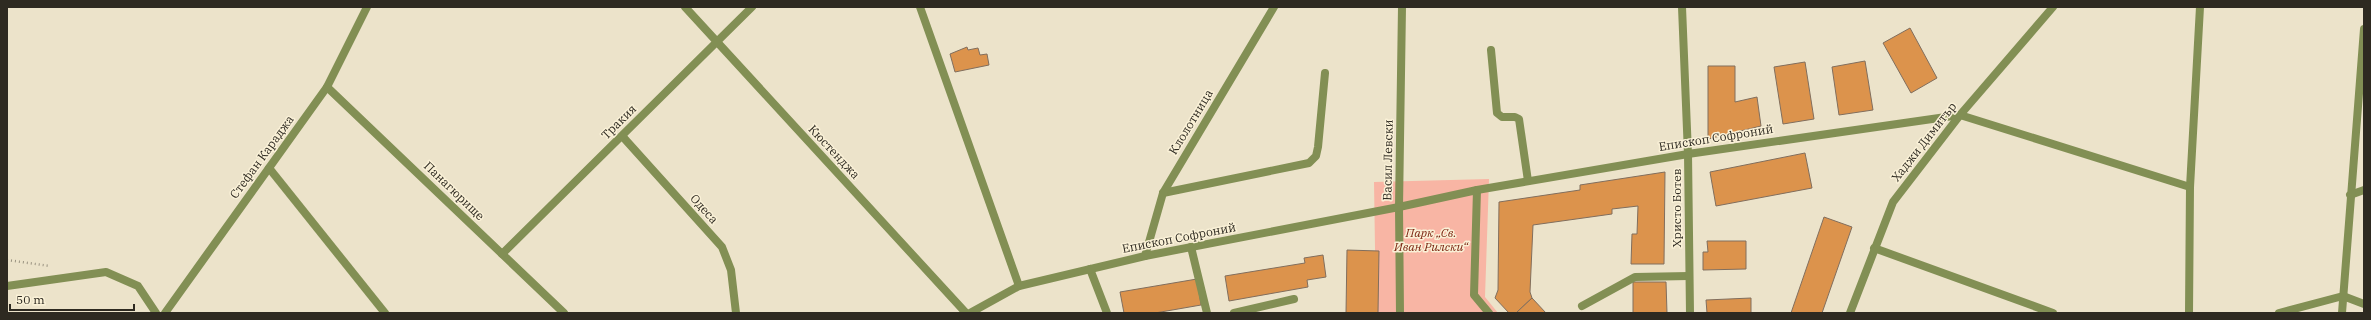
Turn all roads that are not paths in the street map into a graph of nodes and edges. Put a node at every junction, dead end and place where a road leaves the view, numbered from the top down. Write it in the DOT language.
graph roads {
  1 [pos="367,7"];
  2 [pos="685,7"];
  3 [pos="752,7"];
  4 [pos="920,7"];
  5 [pos="1274,7"];
  6 [pos="1402,7"];
  7 [pos="1682,7"];
  8 [pos="2053,7"];
  9 [pos="2200,7"];
  10 [pos="2364,29"];
  11 [pos="716,41"];
  12 [pos="1491,50"];
  13 [pos="1325,73"];
  14 [pos="327,87"];
  15 [pos="1960,115"];
  16 [pos="623,136"];
  17 [pos="1688,154"];
  18 [pos="270,168"];
  19 [pos="1528,181"];
  20 [pos="2190,187"];
  21 [pos="1477,190"];
  22 [pos="2364,190"];
  23 [pos="1163,193"];
  24 [pos="2350,195"];
  25 [pos="1399,208"];
  26 [pos="1191,247"];
  27 [pos="1874,248"];
  28 [pos="502,254"];
  29 [pos="1145,256"];
  30 [pos="1090,269"];
  31 [pos="1689,276"];
  32 [pos="7,286"];
  33 [pos="1018,286"];
  34 [pos="2343,296"];
  35 [pos="1294,299"];
  36 [pos="2364,304"];
  37 [pos="1582,306"];
  38 [pos="156,313"];
  39 [pos="165,313"];
  40 [pos="385,313"];
  41 [pos="564,313"];
  42 [pos="736,313"];
  43 [pos="966,313"];
  44 [pos="970,313"];
  45 [pos="1107,313"];
  46 [pos="1207,313"];
  47 [pos="1234,313"];
  48 [pos="1400,313"];
  49 [pos="1489,313"];
  50 [pos="1690,313"];
  51 [pos="1850,313"];
  52 [pos="2053,313"];
  53 [pos="2189,313"];
  54 [pos="2279,313"];
  55 [pos="2342,313"];
  1 -- 14 [label="street, Стефан Караджа"];
  2 -- 11 [label="street, Кюстенджа"];
  3 -- 11 [label="street, Тракия"];
  4 -- 33 [label="street"];
  5 -- 23 [label="street, Клолотница"];
  6 -- 25 [label="street, Васил Левски"];
  7 -- 17 [label="street, Христо Ботев"];
  8 -- 15 [label="street, Хаджи Димитър"];
  9 -- 20 [label="street"];
  10 -- 24 [label="street"];
  11 -- 16 [label="street, Тракия"];
  11 -- 43 [label="street, Кюстенджа"];
  12 -- 19 [label="street"];
  13 -- 23 [label="street"];
  14 -- 18 [label="street, Стефан Караджа"];
  14 -- 28 [label="street, Панагюрище"];
  15 -- 17 [label="street, Епископ Софроний"];
  15 -- 20 [label="street"];
  15 -- 27 [label="street, Хаджи Димитър"];
  16 -- 28 [label="street, Тракия"];
  16 -- 42 [label="street, Одеса"];
  17 -- 19 [label="street, Епископ Софроний"];
  17 -- 31 [label="street, Христо Ботев"];
  18 -- 39 [label="street, Стефан Караджа"];
  18 -- 40 [label="street"];
  19 -- 21 [label="street, Епископ Софроний"];
  20 -- 53 [label="street"];
  21 -- 25 [label="street, Епископ Софроний"];
  21 -- 49 [label="street"];
  22 -- 24 [label="street"];
  23 -- 29 [label="street, Клолотница"];
  24 -- 34 [label="street"];
  25 -- 26 [label="street, Епископ Софроний"];
  25 -- 48 [label="street, Васил Левски"];
  26 -- 29 [label="street, Епископ Софроний"];
  26 -- 46 [label="street"];
  27 -- 51 [label="street, Хаджи Димитър"];
  27 -- 52 [label="street"];
  28 -- 41 [label="street, Панагюрище"];
  29 -- 30 [label="street, Епископ Софроний"];
  30 -- 33 [label="street, Епископ Софроний"];
  30 -- 45 [label="street"];
  31 -- 37 [label="street"];
  31 -- 50 [label="street, Христо Ботев"];
  32 -- 38 [label="street"];
  33 -- 44 [label="street, Епископ Софроний"];
  34 -- 36 [label="street"];
  34 -- 54 [label="street"];
  34 -- 55 [label="street"];
  35 -- 47 [label="street"];
}
